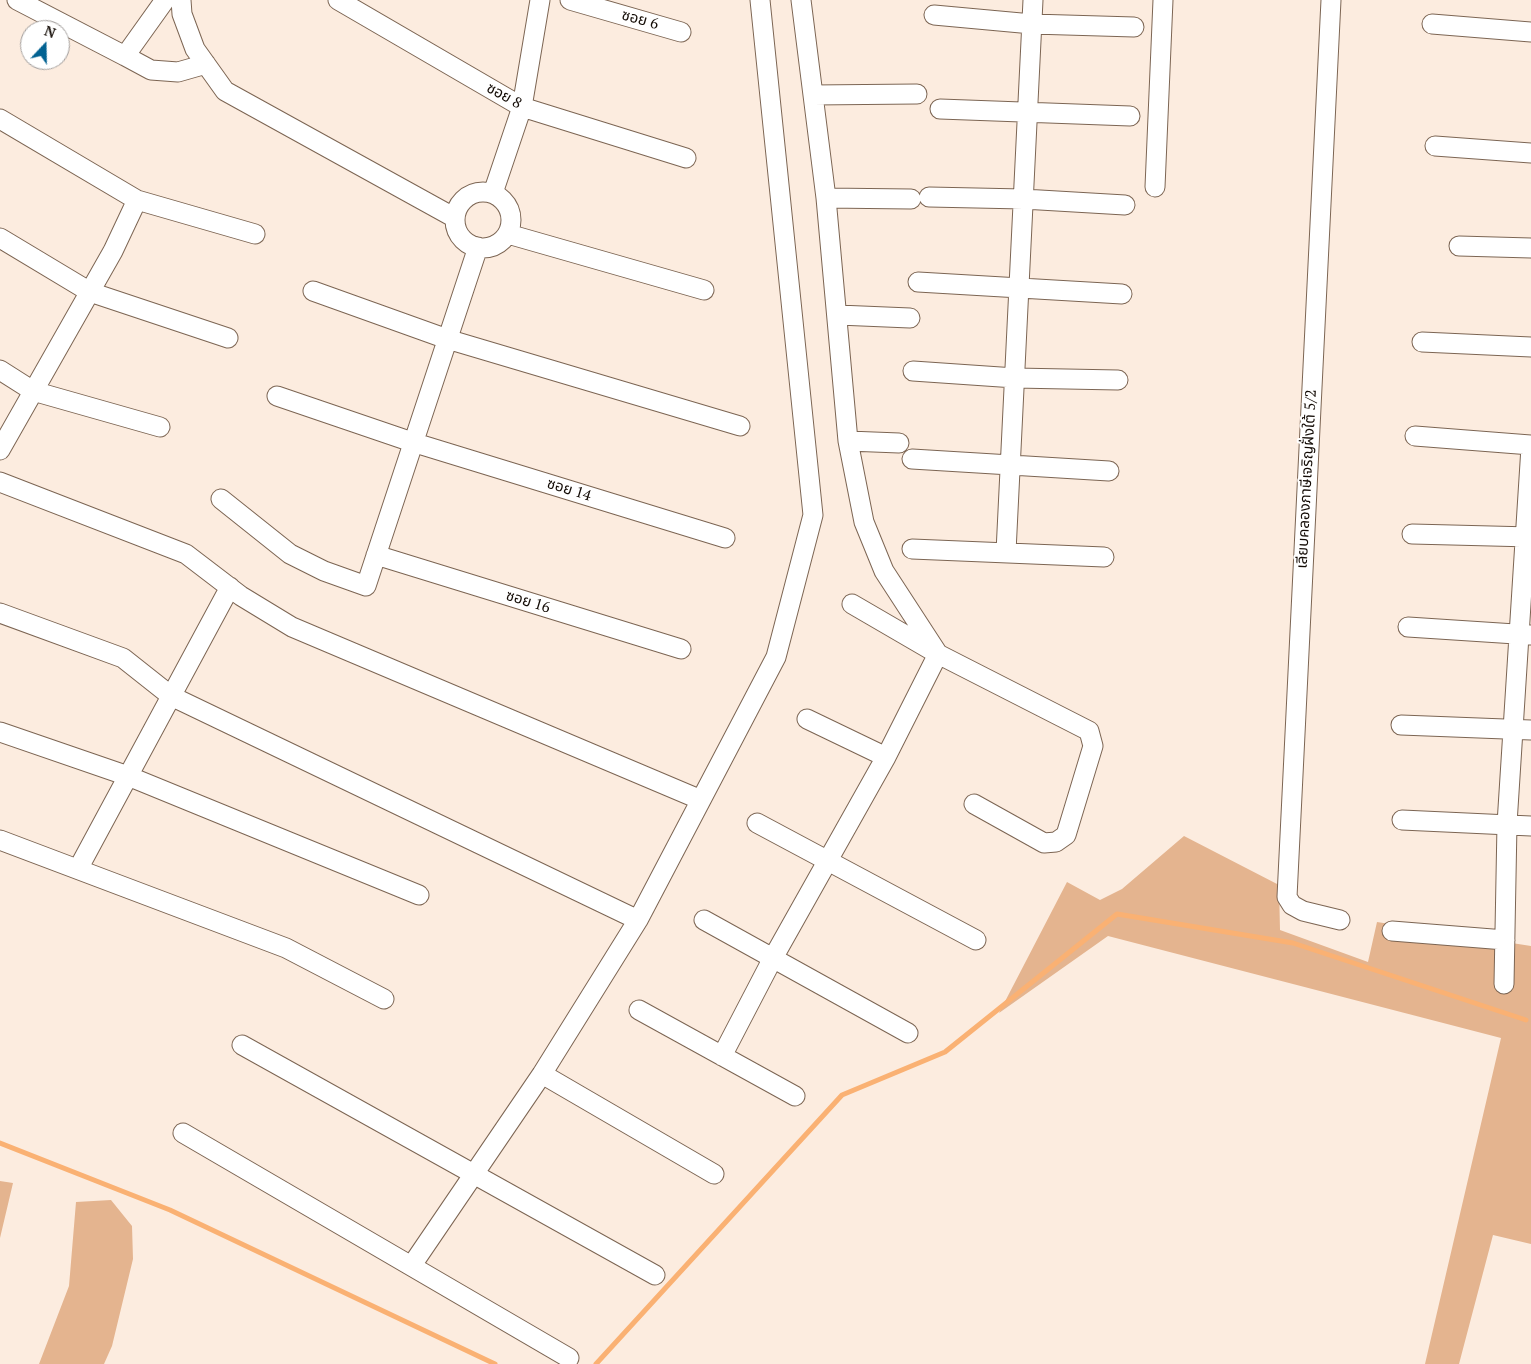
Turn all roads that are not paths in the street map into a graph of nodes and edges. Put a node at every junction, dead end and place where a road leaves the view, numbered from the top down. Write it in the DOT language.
graph roads {
  1 [pos="17,0"];
  2 [pos="165,0"];
  3 [pos="181,0"];
  4 [pos="338,0"];
  5 [pos="540,0"];
  6 [pos="570,0"];
  7 [pos="760,0"];
  8 [pos="801,0"];
  9 [pos="1033,0"];
  10 [pos="1163,0"];
  11 [pos="1331,0"];
  12 [pos="934,15"];
  13 [pos="1032,24"];
  14 [pos="1432,24"];
  15 [pos="1134,27"];
  16 [pos="681,32"];
  17 [pos="1531,32"];
  18 [pos="125,56"];
  19 [pos="206,64"];
  20 [pos="917,94"];
  21 [pos="813,95"];
  22 [pos="522,107"];
  23 [pos="940,109"];
  24 [pos="1027,112"];
  25 [pos="1130,116"];
  26 [pos="0,119"];
  27 [pos="1435,146"];
  28 [pos="1531,153"];
  29 [pos="686,158"];
  30 [pos="1155,187"];
  31 [pos="493,192"];
  32 [pos="826,198"];
  33 [pos="1023,199"];
  34 [pos="137,200"];
  35 [pos="1125,205"];
  36 [pos="455,218"];
  37 [pos="255,234"];
  38 [pos="508,234"];
  39 [pos="0,238"];
  40 [pos="1458,246"];
  41 [pos="478,248"];
  42 [pos="1531,248"];
  43 [pos="918,282"];
  44 [pos="1019,288"];
  45 [pos="704,290"];
  46 [pos="313,291"];
  47 [pos="90,292"];
  48 [pos="1122,294"];
  49 [pos="838,315"];
  50 [pos="910,318"];
  51 [pos="228,338"];
  52 [pos="447,339"];
  53 [pos="1422,342"];
  54 [pos="1531,347"];
  55 [pos="0,370"];
  56 [pos="914,371"];
  57 [pos="1015,378"];
  58 [pos="1118,380"];
  59 [pos="33,391"];
  60 [pos="277,396"];
  61 [pos="740,426"];
  62 [pos="160,427"];
  63 [pos="1415,436"];
  64 [pos="848,440"];
  65 [pos="412,442"];
  66 [pos="899,443"];
  67 [pos="1531,446"];
  68 [pos="0,450"];
  69 [pos="912,459"];
  70 [pos="1011,464"];
  71 [pos="1109,471"];
  72 [pos="0,482"];
  73 [pos="221,499"];
  74 [pos="1412,534"];
  75 [pos="1529,537"];
  76 [pos="725,538"];
  77 [pos="912,550"];
  78 [pos="1006,552"];
  79 [pos="376,555"];
  80 [pos="1104,556"];
  81 [pos="230,587"];
  82 [pos="852,604"];
  83 [pos="0,613"];
  84 [pos="1408,628"];
  85 [pos="1525,634"];
  86 [pos="680,649"];
  87 [pos="938,654"];
  88 [pos="171,696"];
  89 [pos="807,719"];
  90 [pos="1401,725"];
  91 [pos="1522,729"];
  92 [pos="0,732"];
  93 [pos="886,757"];
  94 [pos="128,776"];
  95 [pos="701,800"];
  96 [pos="974,804"];
  97 [pos="1402,820"];
  98 [pos="757,823"];
  99 [pos="1507,824"];
  100 [pos="1531,826"];
  101 [pos="0,840"];
  102 [pos="827,861"];
  103 [pos="78,869"];
  104 [pos="419,895"];
  105 [pos="638,920"];
  106 [pos="704,920"];
  107 [pos="1340,920"];
  108 [pos="1392,931"];
  109 [pos="976,940"];
  110 [pos="1505,940"];
  111 [pos="773,958"];
  112 [pos="1504,984"];
  113 [pos="384,999"];
  114 [pos="639,1010"];
  115 [pos="908,1033"];
  116 [pos="242,1045"];
  117 [pos="722,1056"];
  118 [pos="542,1074"];
  119 [pos="795,1096"];
  120 [pos="183,1133"];
  121 [pos="474,1174"];
  122 [pos="714,1174"];
  123 [pos="412,1265"];
  124 [pos="655,1275"];
  125 [pos="569,1358"];
  1 -- 18 [label="street"];
  2 -- 18 [label="street"];
  3 -- 19 [label="street"];
  4 -- 22 [label="street, ซอย 8"];
  5 -- 22 [label="street"];
  6 -- 16 [label="street, ซอย 6"];
  7 -- 95 [label="street"];
  8 -- 21 [label="street"];
  9 -- 13 [label="street"];
  10 -- 30 [label="street"];
  11 -- 107 [label="street, เลียบคลองภาษีเจริญฝั่งใต้ 5/2"];
  12 -- 13 [label="street"];
  13 -- 15 [label="street"];
  13 -- 24 [label="street"];
  14 -- 17 [label="street"];
  18 -- 19 [label="street"];
  19 -- 36 [label="street"];
  20 -- 21 [label="street"];
  21 -- 32 [label="street"];
  22 -- 29 [label="street, ซอย 8"];
  22 -- 31 [label="street"];
  23 -- 24 [label="street"];
  24 -- 25 [label="street"];
  24 -- 33 [label="street"];
  26 -- 34 [label="street"];
  27 -- 28 [label="street"];
  31 -- 36 [label="street"];
  31 -- 38 [label="street"];
  32 -- 33 [label="street"];
  32 -- 49 [label="street"];
  33 -- 35 [label="street"];
  33 -- 44 [label="street"];
  34 -- 37 [label="street"];
  34 -- 47 [label="street"];
  36 -- 41 [label="street"];
  38 -- 41 [label="street"];
  38 -- 45 [label="street"];
  39 -- 47 [label="street"];
  40 -- 42 [label="street"];
  41 -- 52 [label="street"];
  43 -- 44 [label="street"];
  44 -- 48 [label="street"];
  44 -- 57 [label="street"];
  46 -- 52 [label="street"];
  47 -- 51 [label="street"];
  47 -- 59 [label="street"];
  49 -- 50 [label="street"];
  49 -- 64 [label="street"];
  52 -- 61 [label="street"];
  52 -- 65 [label="street"];
  53 -- 54 [label="street"];
  55 -- 59 [label="street"];
  56 -- 57 [label="street"];
  57 -- 58 [label="street"];
  57 -- 70 [label="street"];
  59 -- 62 [label="street"];
  59 -- 68 [label="street"];
  60 -- 65 [label="street, ซอย 14"];
  63 -- 67 [label="street"];
  64 -- 66 [label="street"];
  64 -- 87 [label="street"];
  65 -- 76 [label="street, ซอย 14"];
  65 -- 79 [label="street"];
  67 -- 75 [label="street"];
  69 -- 70 [label="street"];
  70 -- 71 [label="street"];
  70 -- 78 [label="street"];
  72 -- 81 [label="street"];
  73 -- 79 [label="street"];
  74 -- 75 [label="street"];
  75 -- 85 [label="street"];
  77 -- 78 [label="street"];
  78 -- 80 [label="street"];
  79 -- 86 [label="street, ซอย 16"];
  81 -- 88 [label="street"];
  81 -- 95 [label="street"];
  82 -- 87 [label="street"];
  83 -- 88 [label="street"];
  84 -- 85 [label="street"];
  85 -- 91 [label="street"];
  87 -- 93 [label="street"];
  87 -- 96 [label="street"];
  88 -- 94 [label="street"];
  88 -- 105 [label="street"];
  89 -- 93 [label="street"];
  90 -- 91 [label="street"];
  91 -- 99 [label="street"];
  92 -- 94 [label="street"];
  93 -- 102 [label="street"];
  94 -- 103 [label="street"];
  94 -- 104 [label="street"];
  95 -- 105 [label="street"];
  97 -- 99 [label="street"];
  98 -- 102 [label="street"];
  99 -- 100 [label="street"];
  99 -- 110 [label="street"];
  101 -- 103 [label="street"];
  102 -- 109 [label="street"];
  102 -- 111 [label="street"];
  103 -- 113 [label="street"];
  105 -- 118 [label="street"];
  106 -- 111 [label="street"];
  108 -- 110 [label="street"];
  110 -- 112 [label="street"];
  111 -- 115 [label="street"];
  111 -- 117 [label="street"];
  114 -- 117 [label="street"];
  116 -- 121 [label="street"];
  117 -- 119 [label="street"];
  118 -- 121 [label="street"];
  118 -- 122 [label="street"];
  120 -- 123 [label="street"];
  121 -- 123 [label="street"];
  121 -- 124 [label="street"];
  123 -- 125 [label="street"];
}
